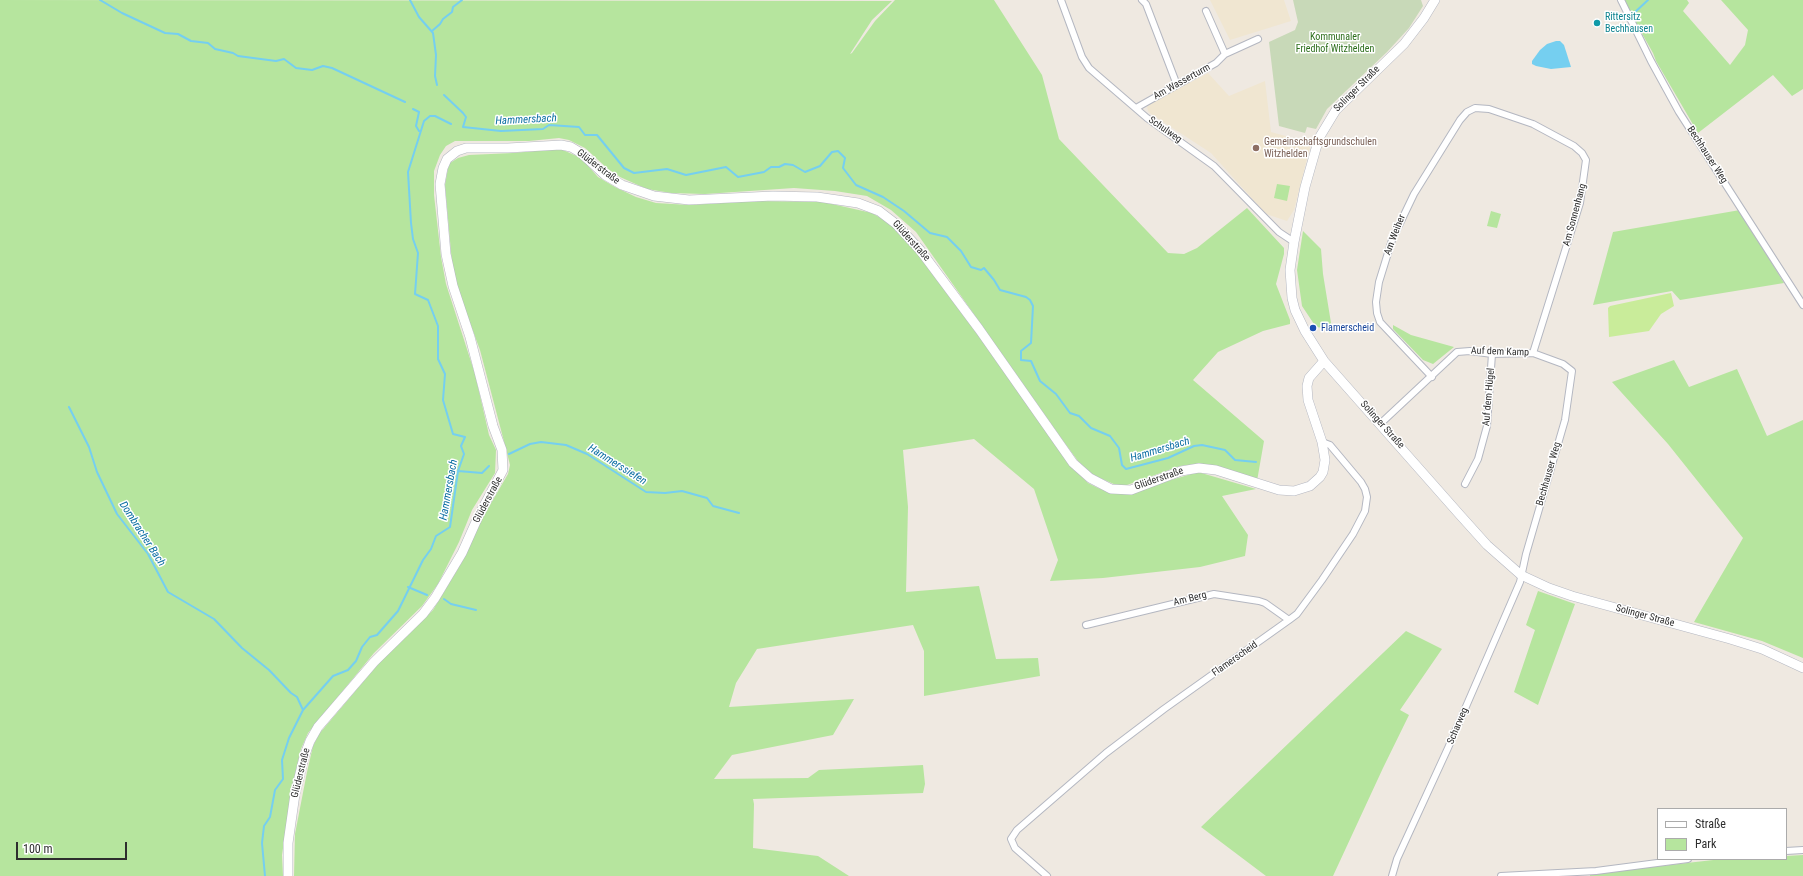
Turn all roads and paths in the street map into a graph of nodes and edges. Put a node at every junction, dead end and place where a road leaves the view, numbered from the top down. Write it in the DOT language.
graph roads {
  1 [pos="1061,0"];
  2 [pos="1142,0"];
  3 [pos="1435,0"];
  4 [pos="1621,0"];
  5 [pos="1206,11"];
  6 [pos="1258,39"];
  7 [pos="1225,54"];
  8 [pos="1177,85"];
  9 [pos="1136,108"];
  10 [pos="1488,110"];
  11 [pos="1294,242"];
  12 [pos="1803,304"];
  13 [pos="1533,353"];
  14 [pos="1492,354"];
  15 [pos="1324,361"];
  16 [pos="1572,371"];
  17 [pos="1432,377"];
  18 [pos="1380,424"];
  19 [pos="1322,442"];
  20 [pos="1465,484"];
  21 [pos="1521,575"];
  22 [pos="1290,620"];
  23 [pos="1086,625"];
  24 [pos="1803,668"];
  25 [pos="1803,850"];
  26 [pos="1787,851"];
  27 [pos="1681,860"];
  28 [pos="288,876"];
  29 [pos="1047,876"];
  30 [pos="1392,876"];
  31 [pos="1501,876"];
  1 -- 9 [label="street, Schulweg"];
  2 -- 8 [label="street"];
  3 -- 11 [label="main road, Solinger Straße"];
  4 -- 12 [label="street, Bechhauser Weg"];
  5 -- 7 [label="street"];
  6 -- 7 [label="street, Am Wasserturm"];
  7 -- 8 [label="street, Am Wasserturm"];
  8 -- 9 [label="street, Am Wasserturm"];
  9 -- 11 [label="street, Schulweg"];
  10 -- 13 [label="street, Am Sonnenhang"];
  10 -- 17 [label="street, Am Weiher"];
  11 -- 15 [label="main road, Solinger Straße"];
  13 -- 14 [label="street, Auf dem Kamp"];
  13 -- 16 [label="street, Auf dem Kamp"];
  14 -- 17 [label="street, Auf dem Kamp"];
  14 -- 20 [label="street, Auf dem Hügel"];
  15 -- 18 [label="main road, Solinger Straße"];
  15 -- 19 [label="main road, Glüderstraße"];
  16 -- 21 [label="street, Bechhauser Weg"];
  17 -- 18 [label="street, Auf dem Kamp"];
  18 -- 21 [label="main road, Solinger Straße"];
  19 -- 22 [label="street, Flamerscheid"];
  19 -- 28 [label="main road, Glüderstraße"];
  21 -- 24 [label="main road, Solinger Straße"];
  21 -- 30 [label="street, Scharweg"];
  22 -- 23 [label="street, Am Berg"];
  22 -- 29 [label="street, Flamerscheid"];
  25 -- 26 [label="street"];
  27 -- 31 [label="street"];
}
